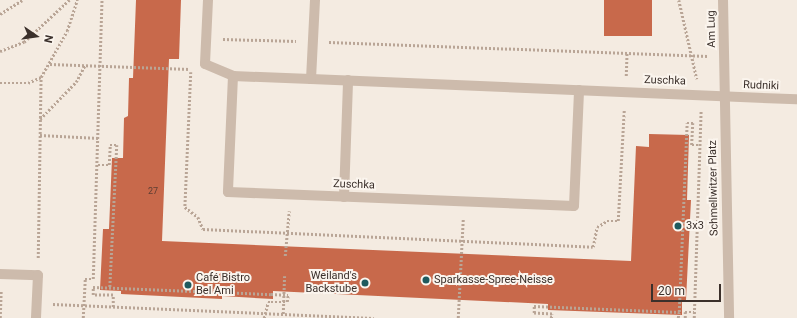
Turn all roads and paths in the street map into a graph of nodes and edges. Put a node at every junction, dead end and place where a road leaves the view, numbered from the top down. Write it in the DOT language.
graph roads {
  1 [pos="22,0"];
  2 [pos="69,0"];
  3 [pos="77,0"];
  4 [pos="102,0"];
  5 [pos="208,0"];
  6 [pos="315,0"];
  7 [pos="679,0"];
  8 [pos="723,0"];
  9 [pos="0,14"];
  10 [pos="206,38"];
  11 [pos="313,42"];
  12 [pos="0,51"];
  13 [pos="689,55"];
  14 [pos="724,58"];
  15 [pos="50,64"];
  16 [pos="85,65"];
  17 [pos="101,66"];
  18 [pos="191,69"];
  19 [pos="233,76"];
  20 [pos="41,77"];
  21 [pos="312,79"];
  22 [pos="348,80"];
  23 [pos="0,83"];
  24 [pos="579,90"];
  25 [pos="702,95"];
  26 [pos="725,97"];
  27 [pos="797,99"];
  28 [pos="40,120"];
  29 [pos="40,135"];
  30 [pos="99,138"];
  31 [pos="700,145"];
  32 [pos="98,165"];
  33 [pos="290,194"];
  34 [pos="344,197"];
  35 [pos="466,202"];
  36 [pos="285,256"];
  37 [pos="1,274"];
  38 [pos="38,275"];
  39 [pos="284,276"];
  40 [pos="110,288"];
  41 [pos="37,303"];
  42 [pos="84,305"];
  43 [pos="113,307"];
  44 [pos="679,312"];
  45 [pos="694,312"];
  46 [pos="268,314"];
  47 [pos="283,314"];
  48 [pos="0,318"];
  49 [pos="36,318"];
  50 [pos="84,318"];
  51 [pos="264,318"];
  52 [pos="363,318"];
  53 [pos="374,318"];
  54 [pos="458,318"];
  55 [pos="551,318"];
  56 [pos="678,318"];
  57 [pos="685,318"];
  58 [pos="694,318"];
  59 [pos="729,318"];
  1 -- 9 [label="path"];
  2 -- 12 [label="path"];
  3 -- 15 [label="path"];
  4 -- 17 [label="path"];
  5 -- 10 [label="street"];
  6 -- 11 [label="street"];
  7 -- 13 [label="path"];
  8 -- 14 [label="street, Am Lug"];
  10 -- 11 [label="path"];
  10 -- 19 [label="street"];
  11 -- 13 [label="path"];
  11 -- 21 [label="street"];
  13 -- 14 [label="path"];
  13 -- 25 [label="path"];
  14 -- 26 [label="street, Schmellwitzer Platz"];
  15 -- 16 [label="path"];
  15 -- 20 [label="path"];
  16 -- 17 [label="path"];
  16 -- 28 [label="path"];
  17 -- 18 [label="path"];
  17 -- 30 [label="path"];
  19 -- 21 [label="street, Zuschka"];
  19 -- 33 [label="street, Zuschka"];
  20 -- 23 [label="path"];
  20 -- 28 [label="path"];
  21 -- 22 [label="street, Zuschka"];
  22 -- 24 [label="street, Zuschka"];
  22 -- 34 [label="street"];
  24 -- 25 [label="street, Zuschka"];
  24 -- 35 [label="street, Zuschka"];
  25 -- 26 [label="street, Zuschka"];
  25 -- 31 [label="path"];
  26 -- 27 [label="street, Rudniki"];
  26 -- 59 [label="street, Schmellwitzer Platz"];
  28 -- 29 [label="path"];
  29 -- 30 [label="path"];
  29 -- 38 [label="path"];
  30 -- 32 [label="path"];
  31 -- 44 [label="path"];
  31 -- 45 [label="path"];
  32 -- 40 [label="path"];
  32 -- 42 [label="path"];
  33 -- 34 [label="street, Zuschka"];
  33 -- 36 [label="path"];
  34 -- 35 [label="street, Zuschka"];
  35 -- 54 [label="path"];
  37 -- 38 [label="street"];
  37 -- 48 [label="path"];
  38 -- 41 [label="street"];
  39 -- 47 [label="path"];
  40 -- 43 [label="path"];
  40 -- 46 [label="path, bridge"];
  41 -- 42 [label="path"];
  41 -- 49 [label="street"];
  42 -- 43 [label="path"];
  42 -- 50 [label="path"];
  43 -- 46 [label="path"];
  44 -- 55 [label="path"];
  44 -- 56 [label="path"];
  45 -- 57 [label="path"];
  45 -- 58 [label="path"];
  46 -- 47 [label="path"];
  46 -- 51 [label="path"];
  47 -- 52 [label="path"];
  52 -- 53 [label="path"];
}
